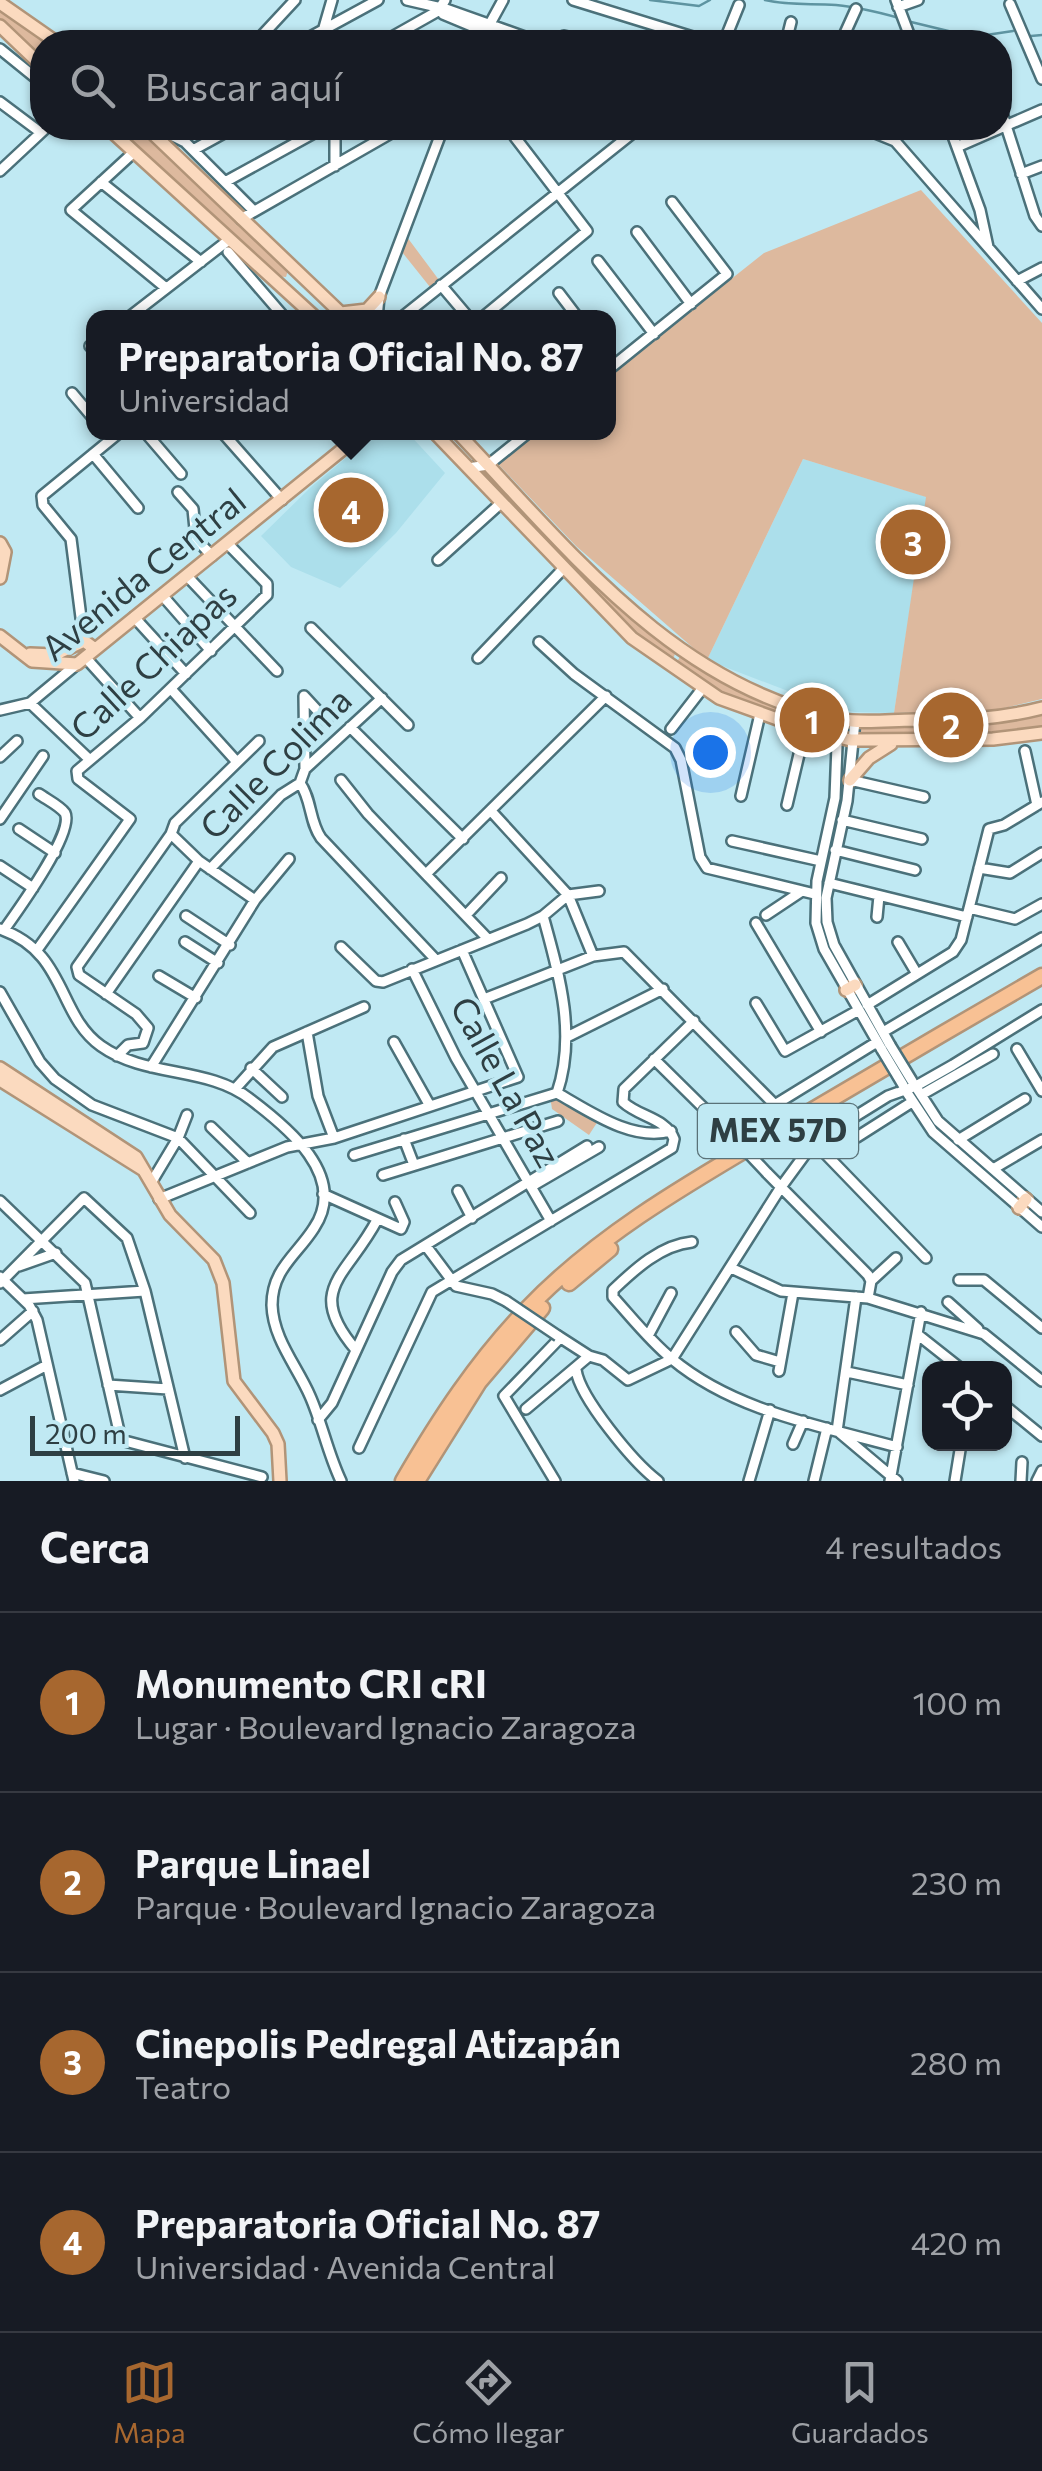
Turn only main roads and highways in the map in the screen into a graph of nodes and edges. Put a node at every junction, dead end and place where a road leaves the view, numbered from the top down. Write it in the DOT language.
graph roads {
  1 [pos="0,3"];
  2 [pos="0,26"];
  3 [pos="39,30"];
  4 [pos="30,55"];
  5 [pos="121,140"];
  6 [pos="172,140"];
  7 [pos="304,278"];
  8 [pos="289,292"];
  9 [pos="379,297"];
  10 [pos="308,310"];
  11 [pos="339,310"];
  12 [pos="368,310"];
  13 [pos="354,440"];
  14 [pos="442,440"];
  15 [pos="465,440"];
  16 [pos="0,543"];
  17 [pos="0,578"];
  18 [pos="0,636"];
  19 [pos="21,653"];
  20 [pos="85,653"];
  21 [pos="687,653"];
  22 [pos="678,672"];
  23 [pos="1042,708"];
  24 [pos="1042,732"];
  25 [pos="894,742"];
  26 [pos="850,780"];
  27 [pos="1042,976"];
  28 [pos="1042,986"];
  29 [pos="0,1068"];
  30 [pos="0,1080"];
  31 [pos="142,1169"];
  32 [pos="280,1481"];
  33 [pos="403,1481"];
  34 [pos="417,1481"];
  1 -- 3 [label="main road"];
  2 -- 4 [label="main road"];
  5 -- 8 [label="main road"];
  6 -- 7 [label="main road"];
  7 -- 8 [label="main road"];
  7 -- 11 [label="main road"];
  8 -- 10 [label="main road"];
  9 -- 12 [label="main road"];
  13 -- 20 [label="main road, Avenida Central"];
  14 -- 22 [label="main road"];
  15 -- 21 [label="main road"];
  16 -- 17 [label="main road"];
  18 -- 19 [label="main road"];
  19 -- 20 [label="main road"];
  19 -- 20 [label="main road"];
  21 -- 22 [label="main road"];
  21 -- 23 [label="main road"];
  22 -- 25 [label="main road"];
  24 -- 25 [label="main road"];
  25 -- 26 [label="main road"];
  27 -- 33 [label="highway, MEX 57D"];
  28 -- 34 [label="highway, MEX 57D"];
  29 -- 31 [label="main road"];
  30 -- 31 [label="main road"];
  31 -- 32 [label="main road"];
}
